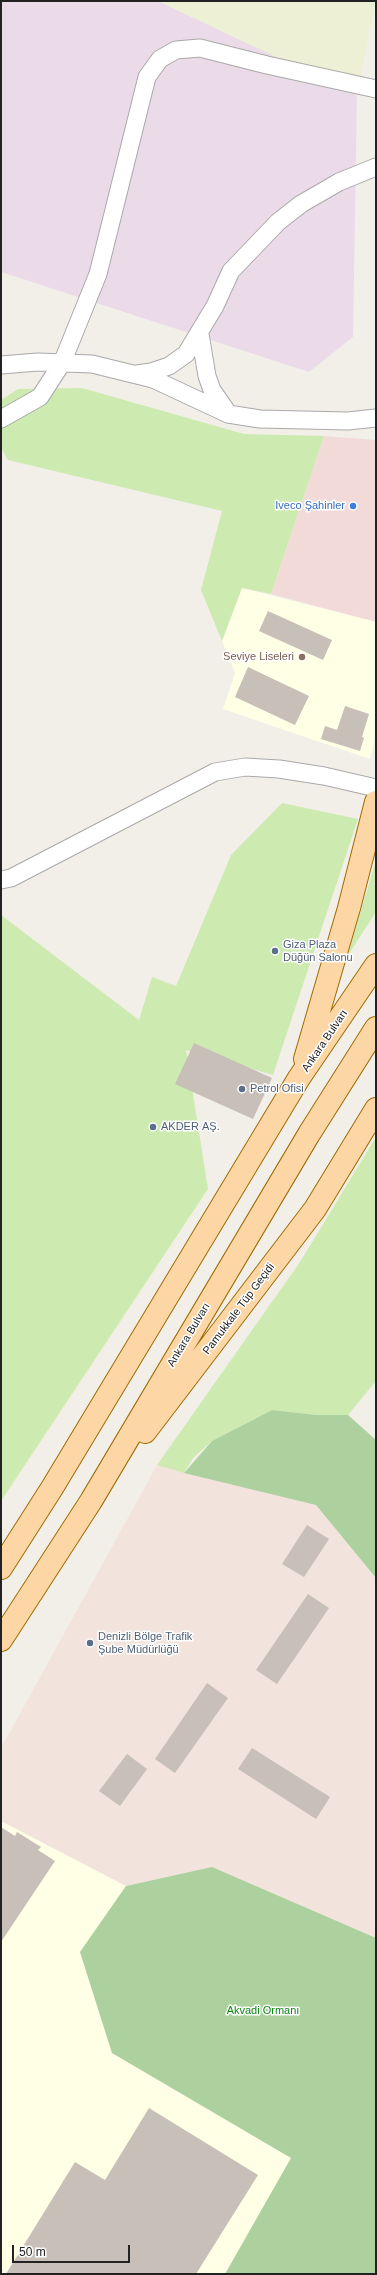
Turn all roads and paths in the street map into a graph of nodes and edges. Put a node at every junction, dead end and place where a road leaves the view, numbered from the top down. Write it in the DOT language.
graph roads {
  1 [pos="376,88"];
  2 [pos="376,167"];
  3 [pos="200,334"];
  4 [pos="62,363"];
  5 [pos="1,365"];
  6 [pos="133,374"];
  7 [pos="228,414"];
  8 [pos="376,418"];
  9 [pos="1,419"];
  10 [pos="376,788"];
  11 [pos="376,802"];
  12 [pos="1,880"];
  13 [pos="376,965"];
  14 [pos="376,1028"];
  15 [pos="376,1037"];
  16 [pos="357,1056"];
  17 [pos="299,1078"];
  18 [pos="376,1109"];
  19 [pos="91,1500"];
  20 [pos="1,1568"];
  21 [pos="1,1640"];
  1 -- 4 [label="lane"];
  2 -- 3 [label="lane"];
  3 -- 6 [label="lane"];
  3 -- 7 [label="lane"];
  4 -- 5 [label="lane"];
  4 -- 6 [label="lane"];
  4 -- 9 [label="lane"];
  6 -- 7 [label="lane"];
  7 -- 8 [label="lane"];
  10 -- 12 [label="lane"];
  11 -- 17 [label="main road"];
  13 -- 17 [label="main road, Ankara Bulvarı"];
  14 -- 16 [label="main road, Ankara Bulvarı"];
  15 -- 16 [label="main road"];
  16 -- 19 [label="main road, Ankara Bulvarı"];
  17 -- 20 [label="main road, Ankara Bulvarı"];
  18 -- 19 [label="main road, Pamukkale Tüp Geçidi"];
  19 -- 21 [label="main road, Ankara Bulvarı"];
}
